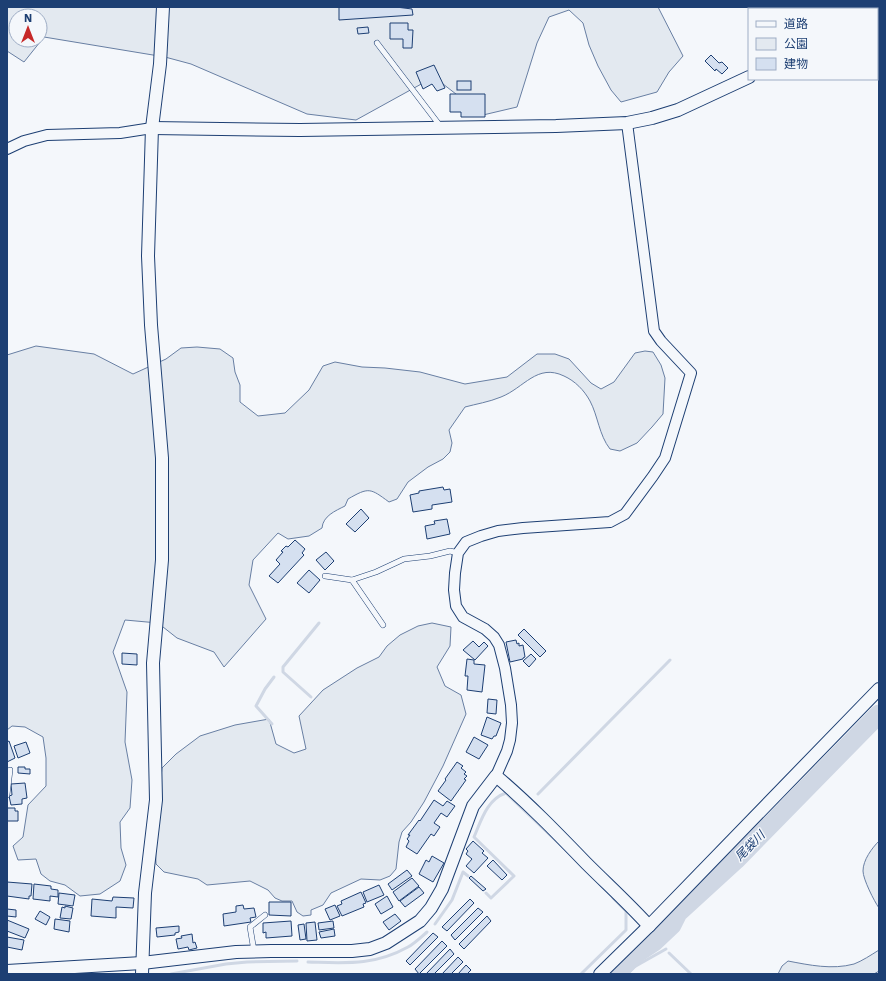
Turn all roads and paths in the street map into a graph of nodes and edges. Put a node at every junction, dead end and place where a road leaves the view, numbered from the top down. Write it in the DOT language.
graph roads {
  1 [pos="163,7"];
  2 [pos="377,43"];
  3 [pos="748,77"];
  4 [pos="627,123"];
  5 [pos="152,128"];
  6 [pos="442,128"];
  7 [pos="7,149"];
  8 [pos="458,553"];
  9 [pos="325,576"];
  10 [pos="352,580"];
  11 [pos="383,625"];
  12 [pos="879,689"];
  13 [pos="10,770"];
  14 [pos="496,776"];
  15 [pos="7,795"];
  16 [pos="265,915"];
  17 [pos="649,926"];
  18 [pos="254,951"];
  19 [pos="142,968"];
  20 [pos="7,971"];
  21 [pos="600,974"];
  1 -- 5 [label="street"];
  2 -- 6 [label="lane"];
  3 -- 4 [label="street"];
  4 -- 6 [label="street"];
  4 -- 8 [label="street"];
  5 -- 6 [label="street"];
  5 -- 7 [label="street"];
  5 -- 19 [label="street"];
  8 -- 10 [label="lane"];
  8 -- 14 [label="street"];
  9 -- 10 [label="lane"];
  10 -- 11 [label="lane"];
  12 -- 17 [label="street"];
  13 -- 15 [label="lane"];
  14 -- 17 [label="street"];
  14 -- 18 [label="street"];
  16 -- 18 [label="lane"];
  17 -- 21 [label="street"];
  18 -- 19 [label="street"];
  19 -- 20 [label="street"];
}
